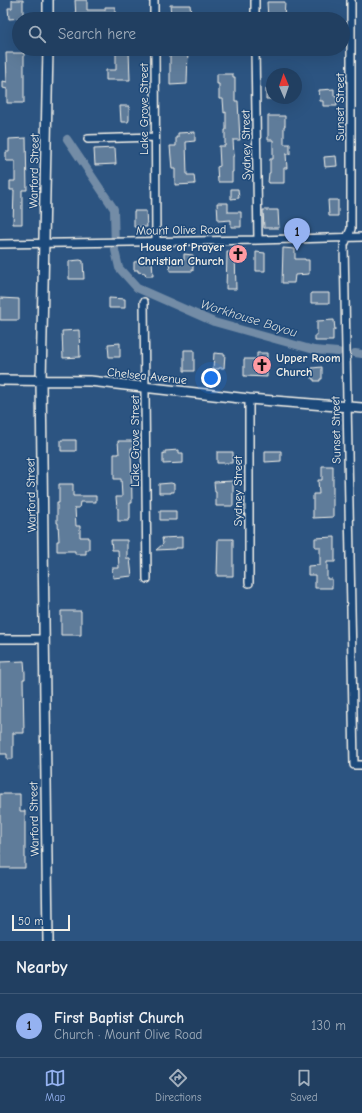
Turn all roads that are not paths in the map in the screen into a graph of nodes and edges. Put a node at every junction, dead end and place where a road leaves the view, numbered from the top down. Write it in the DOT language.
graph roads {
  1 [pos="48,0"];
  2 [pos="154,0"];
  3 [pos="255,0"];
  4 [pos="351,0"];
  5 [pos="48,12"];
  6 [pos="154,12"];
  7 [pos="255,12"];
  8 [pos="48,56"];
  9 [pos="154,56"];
  10 [pos="255,56"];
  11 [pos="155,137"];
  12 [pos="88,139"];
  13 [pos="348,237"];
  14 [pos="362,237"];
  15 [pos="258,240"];
  16 [pos="156,241"];
  17 [pos="0,244"];
  18 [pos="45,244"];
  19 [pos="144,302"];
  20 [pos="0,380"];
  21 [pos="41,380"];
  22 [pos="145,388"];
  23 [pos="249,399"];
  24 [pos="347,406"];
  25 [pos="362,408"];
  26 [pos="147,579"];
  27 [pos="249,583"];
  28 [pos="0,639"];
  29 [pos="44,639"];
  30 [pos="358,765"];
  31 [pos="48,941"];
  1 -- 5 [label="main road"];
  2 -- 6 [label="street"];
  3 -- 7 [label="street"];
  4 -- 13 [label="street, Sunset Street"];
  8 -- 18 [label="main road, Warford Street"];
  9 -- 11 [label="street, Lake Grove Street"];
  10 -- 15 [label="street, Sydney Street"];
  11 -- 12 [label="street"];
  11 -- 16 [label="street, Lake Grove Street"];
  13 -- 14 [label="street, Mount Olive Road"];
  13 -- 15 [label="street, Mount Olive Road"];
  13 -- 24 [label="street, Sunset Street"];
  15 -- 16 [label="street, Mount Olive Road"];
  16 -- 18 [label="street, Mount Olive Road"];
  17 -- 18 [label="street, Mount Olive Road"];
  18 -- 21 [label="main road, Warford Street"];
  19 -- 22 [label="street, Lake Grove Street"];
  20 -- 21 [label="main road, Chelsea Avenue"];
  21 -- 22 [label="main road, Chelsea Avenue"];
  21 -- 29 [label="main road, Warford Street"];
  22 -- 23 [label="main road, Chelsea Avenue"];
  22 -- 26 [label="street, Lake Grove Street"];
  23 -- 24 [label="main road, Chelsea Avenue"];
  23 -- 27 [label="street, Sydney Street"];
  24 -- 25 [label="main road, Chelsea Avenue"];
  24 -- 30 [label="street, Sunset Street"];
  28 -- 29 [label="street"];
  29 -- 31 [label="main road, Warford Street"];
}
